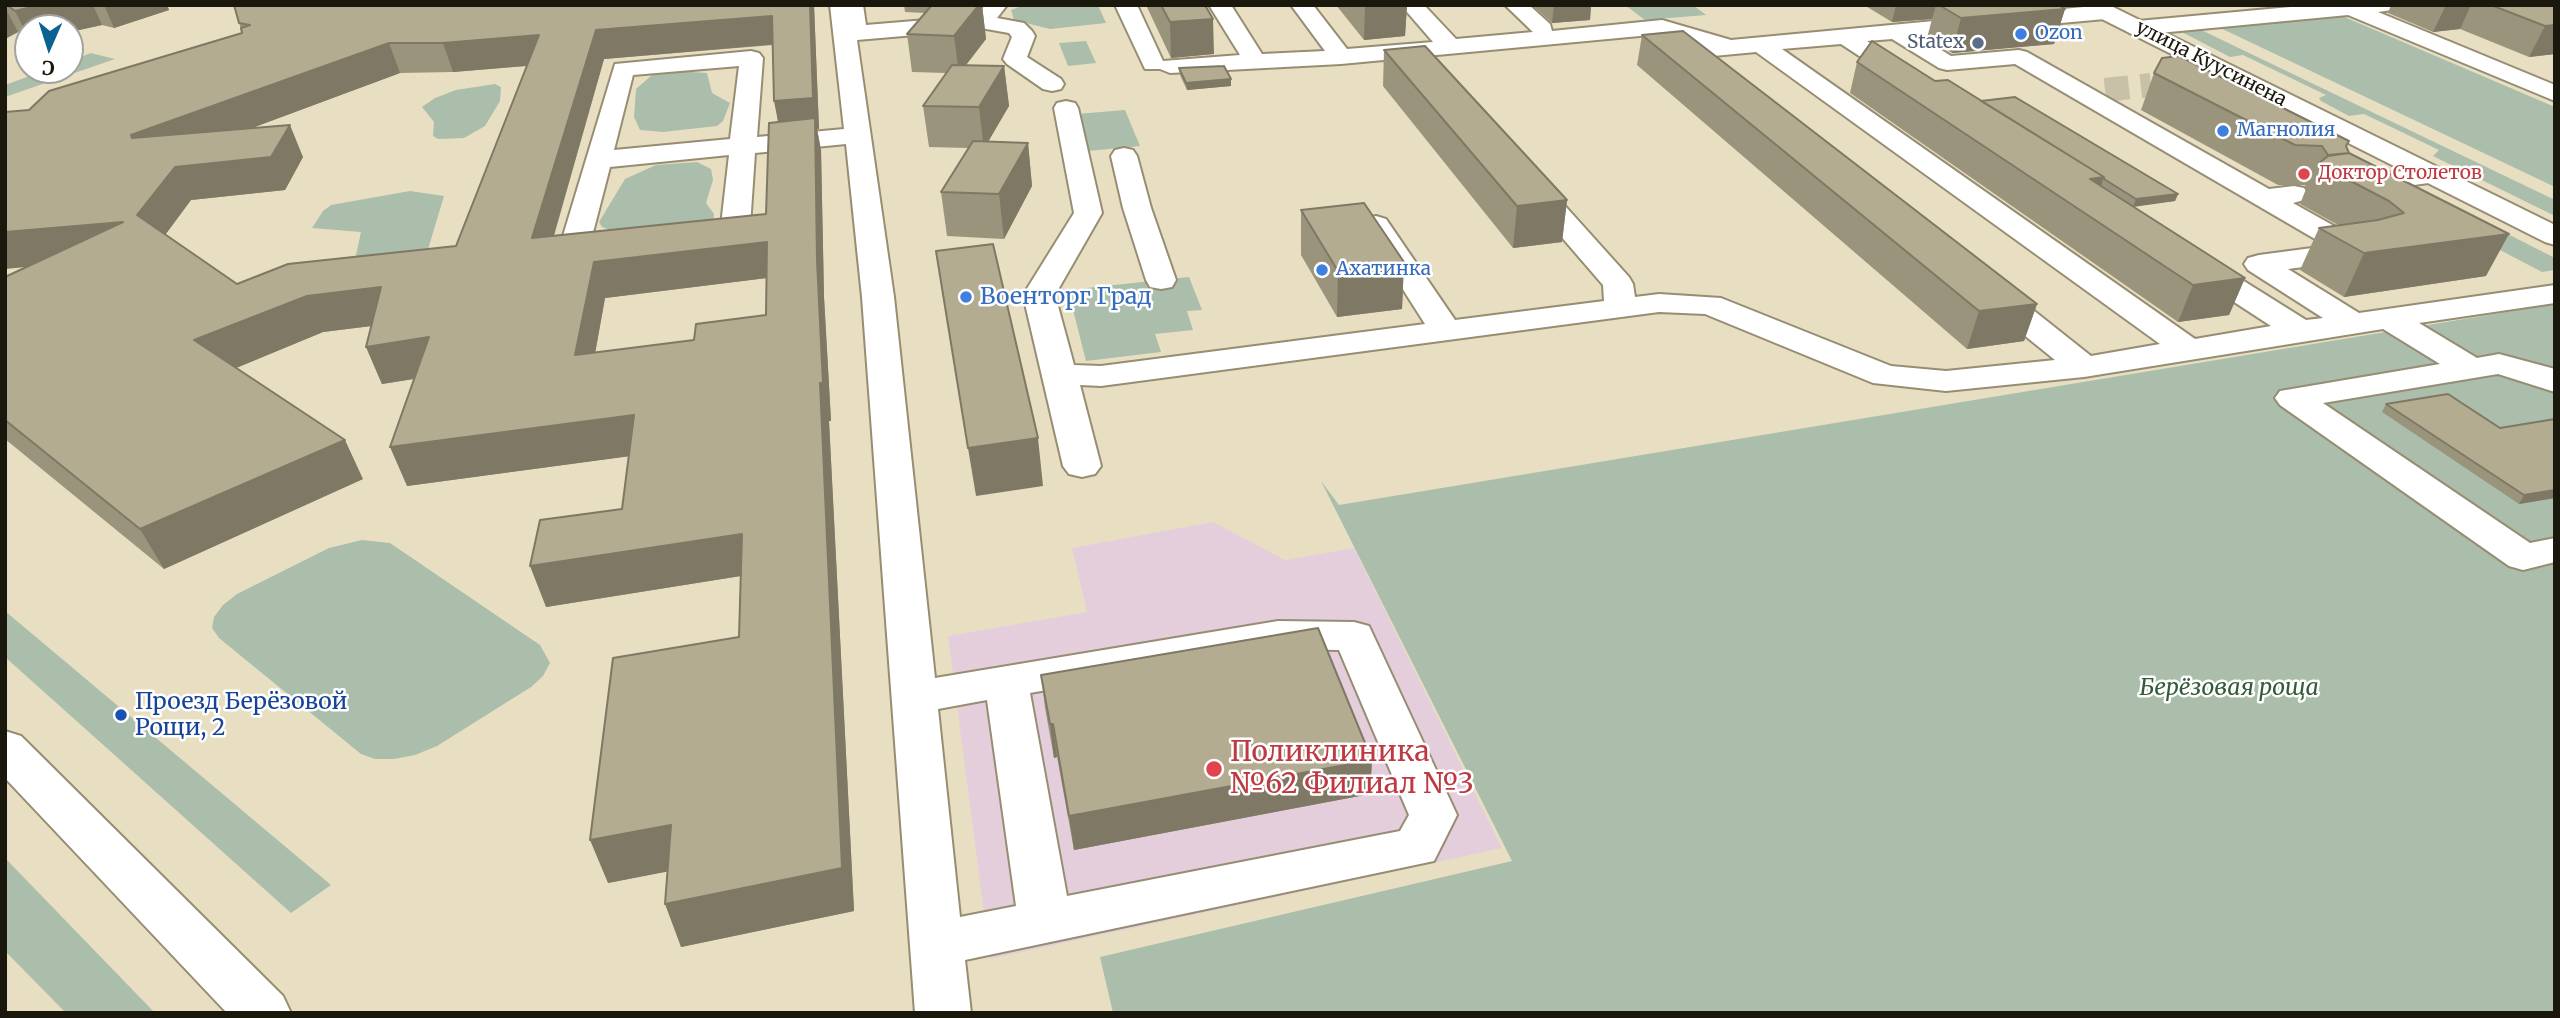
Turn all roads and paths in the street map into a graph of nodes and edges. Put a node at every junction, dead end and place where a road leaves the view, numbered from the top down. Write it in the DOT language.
graph roads {
  1 [pos="841,5"];
  2 [pos="852,5"];
  3 [pos="1126,5"];
  4 [pos="1220,5"];
  5 [pos="1302,5"];
  6 [pos="1412,5"];
  7 [pos="1516,5"];
  8 [pos="1955,5"];
  9 [pos="2384,5"];
  10 [pos="2098,8"];
  11 [pos="2350,8"];
  12 [pos="989,14"];
  13 [pos="1601,14"];
  14 [pos="1985,23"];
  15 [pos="2138,28"];
  16 [pos="1542,29"];
  17 [pos="1621,31"];
  18 [pos="1895,31"];
  19 [pos="1844,36"];
  20 [pos="1760,44"];
  21 [pos="1451,47"];
  22 [pos="1729,47"];
  23 [pos="1412,50"];
  24 [pos="1341,57"];
  25 [pos="1255,61"];
  26 [pos="1436,76"];
  27 [pos="1719,76"];
  28 [pos="2234,76"];
  29 [pos="2198,80"];
  30 [pos="1052,84"];
  31 [pos="2555,94"];
  32 [pos="1937,97"];
  33 [pos="1066,108"];
  34 [pos="857,128"];
  35 [pos="744,139"];
  36 [pos="600,153"];
  37 [pos="1510,162"];
  38 [pos="1080,170"];
  39 [pos="2433,175"];
  40 [pos="2344,187"];
  41 [pos="2294,194"];
  42 [pos="2264,198"];
  43 [pos="1365,208"];
  44 [pos="2555,236"];
  45 [pos="2171,248"];
  46 [pos="1967,274"];
  47 [pos="1161,280"];
  48 [pos="2555,294"];
  49 [pos="1621,308"];
  50 [pos="2388,318"];
  51 [pos="2353,323"];
  52 [pos="1447,331"];
  53 [pos="2300,331"];
  54 [pos="2188,349"];
  55 [pos="2084,367"];
  56 [pos="2472,369"];
  57 [pos="1060,374"];
  58 [pos="2555,382"];
  59 [pos="1083,466"];
  60 [pos="2555,550"];
  61 [pos="1006,681"];
  62 [pos="915,697"];
  63 [pos="5,748"];
  64 [pos="1045,922"];
  65 [pos="937,944"];
  66 [pos="264,1013"];
  67 [pos="943,1013"];
  1 -- 34 [label="main road"];
  2 -- 12 [label="main road"];
  3 -- 25 [label="main road"];
  4 -- 25 [label="main road"];
  5 -- 24 [label="main road"];
  6 -- 21 [label="main road"];
  7 -- 16 [label="main road"];
  8 -- 14 [label="main road"];
  9 -- 11 [label="main road"];
  10 -- 14 [label="main road"];
  10 -- 15 [label="main road, улица Куусинена"];
  11 -- 15 [label="main road"];
  11 -- 31 [label="main road"];
  12 -- 30 [label="main road"];
  13 -- 17 [label="main road"];
  14 -- 18 [label="main road"];
  15 -- 28 [label="main road, улица Куусинена"];
  17 -- 21 [label="main road"];
  17 -- 22 [label="main road"];
  18 -- 19 [label="main road"];
  18 -- 42 [label="main road"];
  19 -- 20 [label="main road"];
  19 -- 32 [label="main road"];
  20 -- 22 [label="main road"];
  20 -- 54 [label="main road"];
  21 -- 23 [label="main road"];
  22 -- 27 [label="main road"];
  23 -- 24 [label="main road"];
  23 -- 26 [label="main road"];
  24 -- 25 [label="main road"];
  28 -- 29 [label="main road"];
  28 -- 39 [label="main road, улица Куусинена"];
  33 -- 38 [label="main road"];
  34 -- 35 [label="main road"];
  34 -- 62 [label="main road"];
  35 -- 36 [label="main road"];
  35 -- 36 [label="main road"];
  35 -- 36 [label="main road"];
  37 -- 49 [label="main road"];
  38 -- 47 [label="main road"];
  38 -- 57 [label="main road"];
  39 -- 40 [label="main road"];
  39 -- 44 [label="main road, улица Куусинена"];
  41 -- 42 [label="main road"];
  42 -- 51 [label="main road"];
  43 -- 52 [label="main road"];
  45 -- 53 [label="main road"];
  46 -- 55 [label="main road"];
  48 -- 50 [label="main road"];
  49 -- 52 [label="main road"];
  49 -- 55 [label="main road"];
  50 -- 51 [label="main road"];
  50 -- 56 [label="main road"];
  51 -- 53 [label="main road"];
  52 -- 57 [label="main road"];
  53 -- 54 [label="main road"];
  54 -- 55 [label="main road"];
  56 -- 58 [label="main road"];
  56 -- 60 [label="main road"];
  57 -- 59 [label="main road"];
  61 -- 62 [label="main road"];
  61 -- 64 [label="main road"];
  61 -- 64 [label="main road"];
  62 -- 65 [label="main road"];
  63 -- 66 [label="main road"];
  64 -- 65 [label="main road"];
  65 -- 67 [label="main road"];
}
